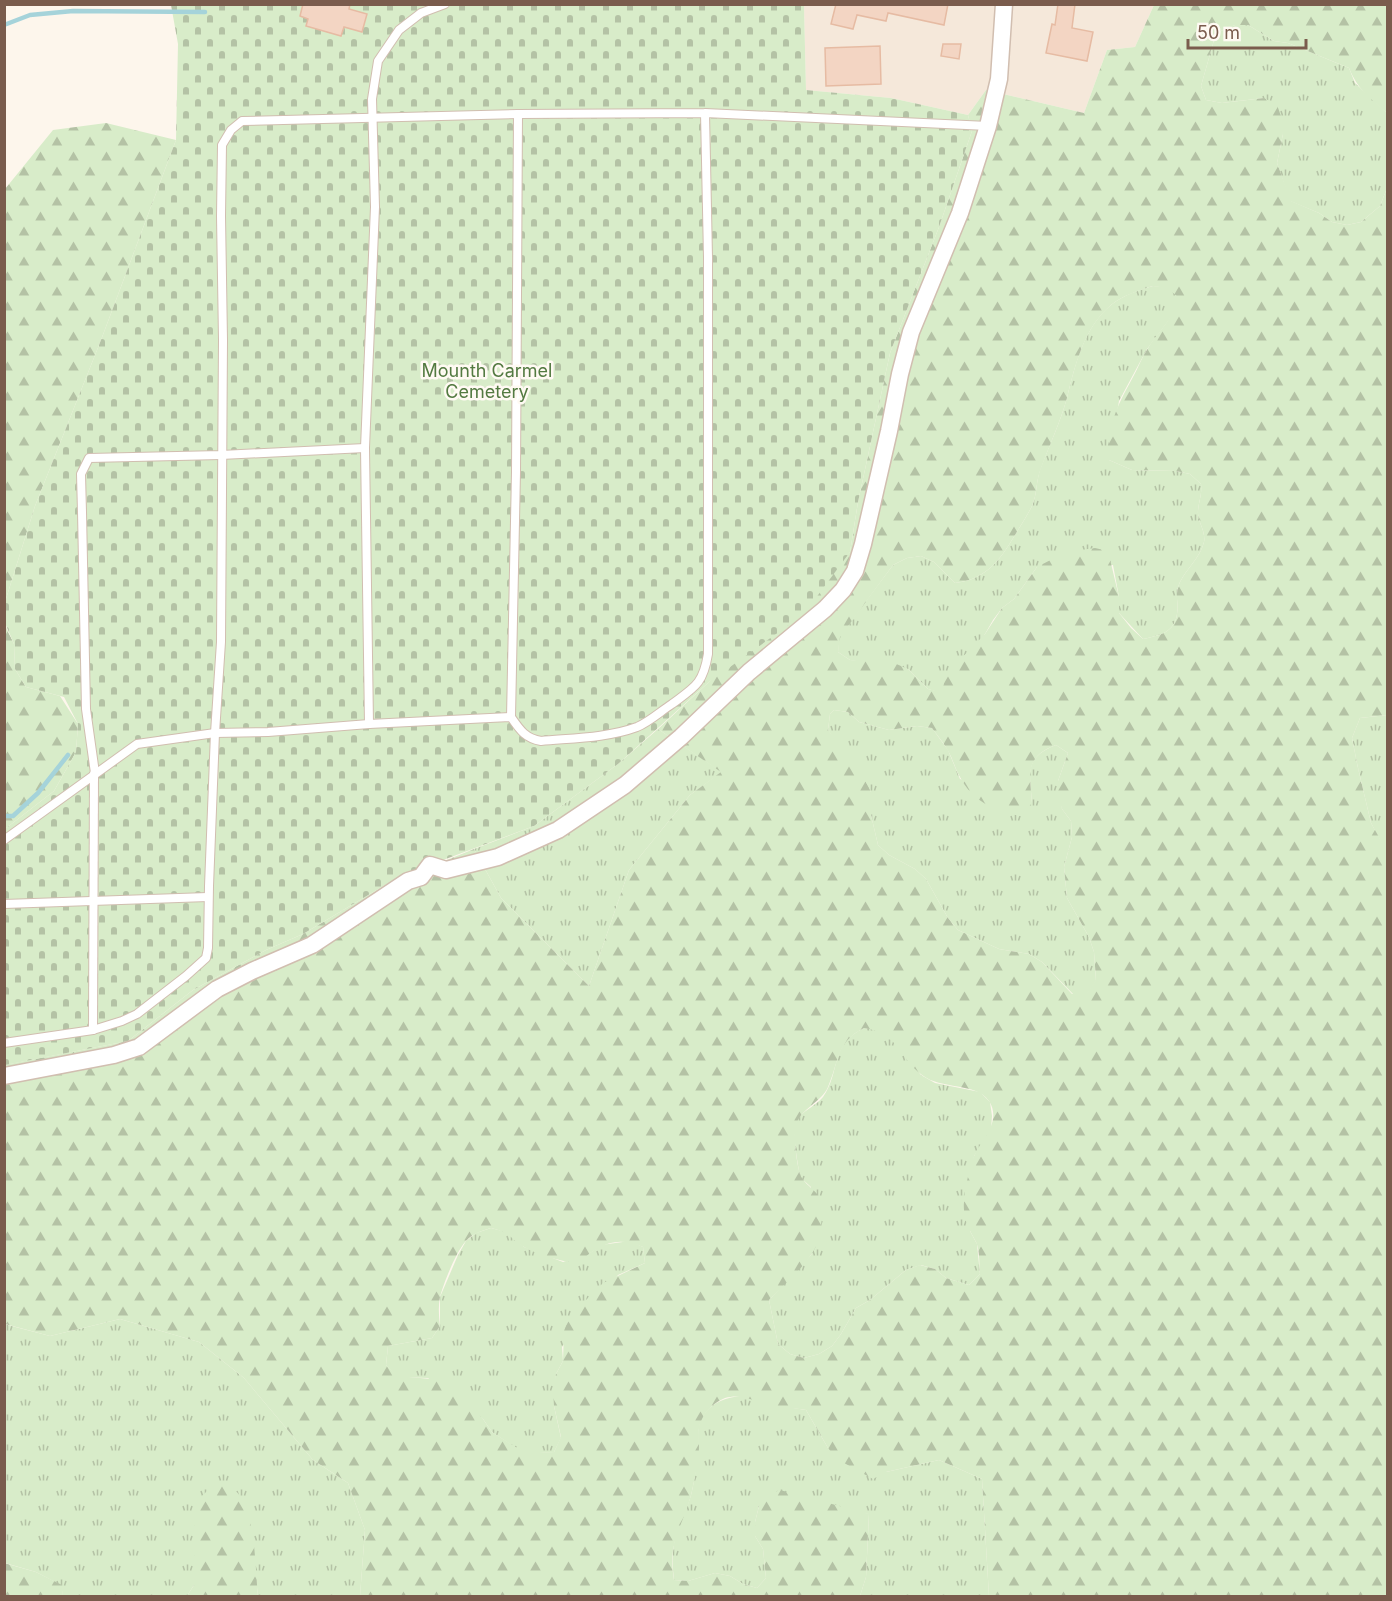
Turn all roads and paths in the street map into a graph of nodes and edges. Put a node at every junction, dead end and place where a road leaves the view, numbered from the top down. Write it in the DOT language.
graph roads {
  1 [pos="445,4"];
  2 [pos="1004,4"];
  3 [pos="705,113"];
  4 [pos="518,114"];
  5 [pos="373,118"];
  6 [pos="988,126"];
  7 [pos="365,448"];
  8 [pos="221,455"];
  9 [pos="511,717"];
  10 [pos="369,724"];
  11 [pos="215,733"];
  12 [pos="95,774"];
  13 [pos="4,840"];
  14 [pos="208,897"];
  15 [pos="94,901"];
  16 [pos="4,904"];
  17 [pos="93,1030"];
  18 [pos="4,1043"];
  19 [pos="4,1076"];
  1 -- 5 [label="lane"];
  2 -- 6 [label="street"];
  3 -- 4 [label="lane"];
  3 -- 6 [label="lane"];
  3 -- 9 [label="lane"];
  4 -- 5 [label="lane"];
  4 -- 9 [label="lane"];
  5 -- 7 [label="lane"];
  5 -- 8 [label="lane"];
  6 -- 19 [label="street"];
  7 -- 8 [label="lane"];
  7 -- 10 [label="lane"];
  8 -- 11 [label="lane"];
  8 -- 12 [label="lane"];
  9 -- 10 [label="lane"];
  10 -- 11 [label="lane"];
  11 -- 12 [label="lane"];
  11 -- 14 [label="lane"];
  12 -- 13 [label="lane"];
  12 -- 15 [label="lane"];
  14 -- 15 [label="lane"];
  14 -- 17 [label="lane"];
  15 -- 16 [label="lane"];
  15 -- 17 [label="lane"];
  17 -- 18 [label="lane"];
}
